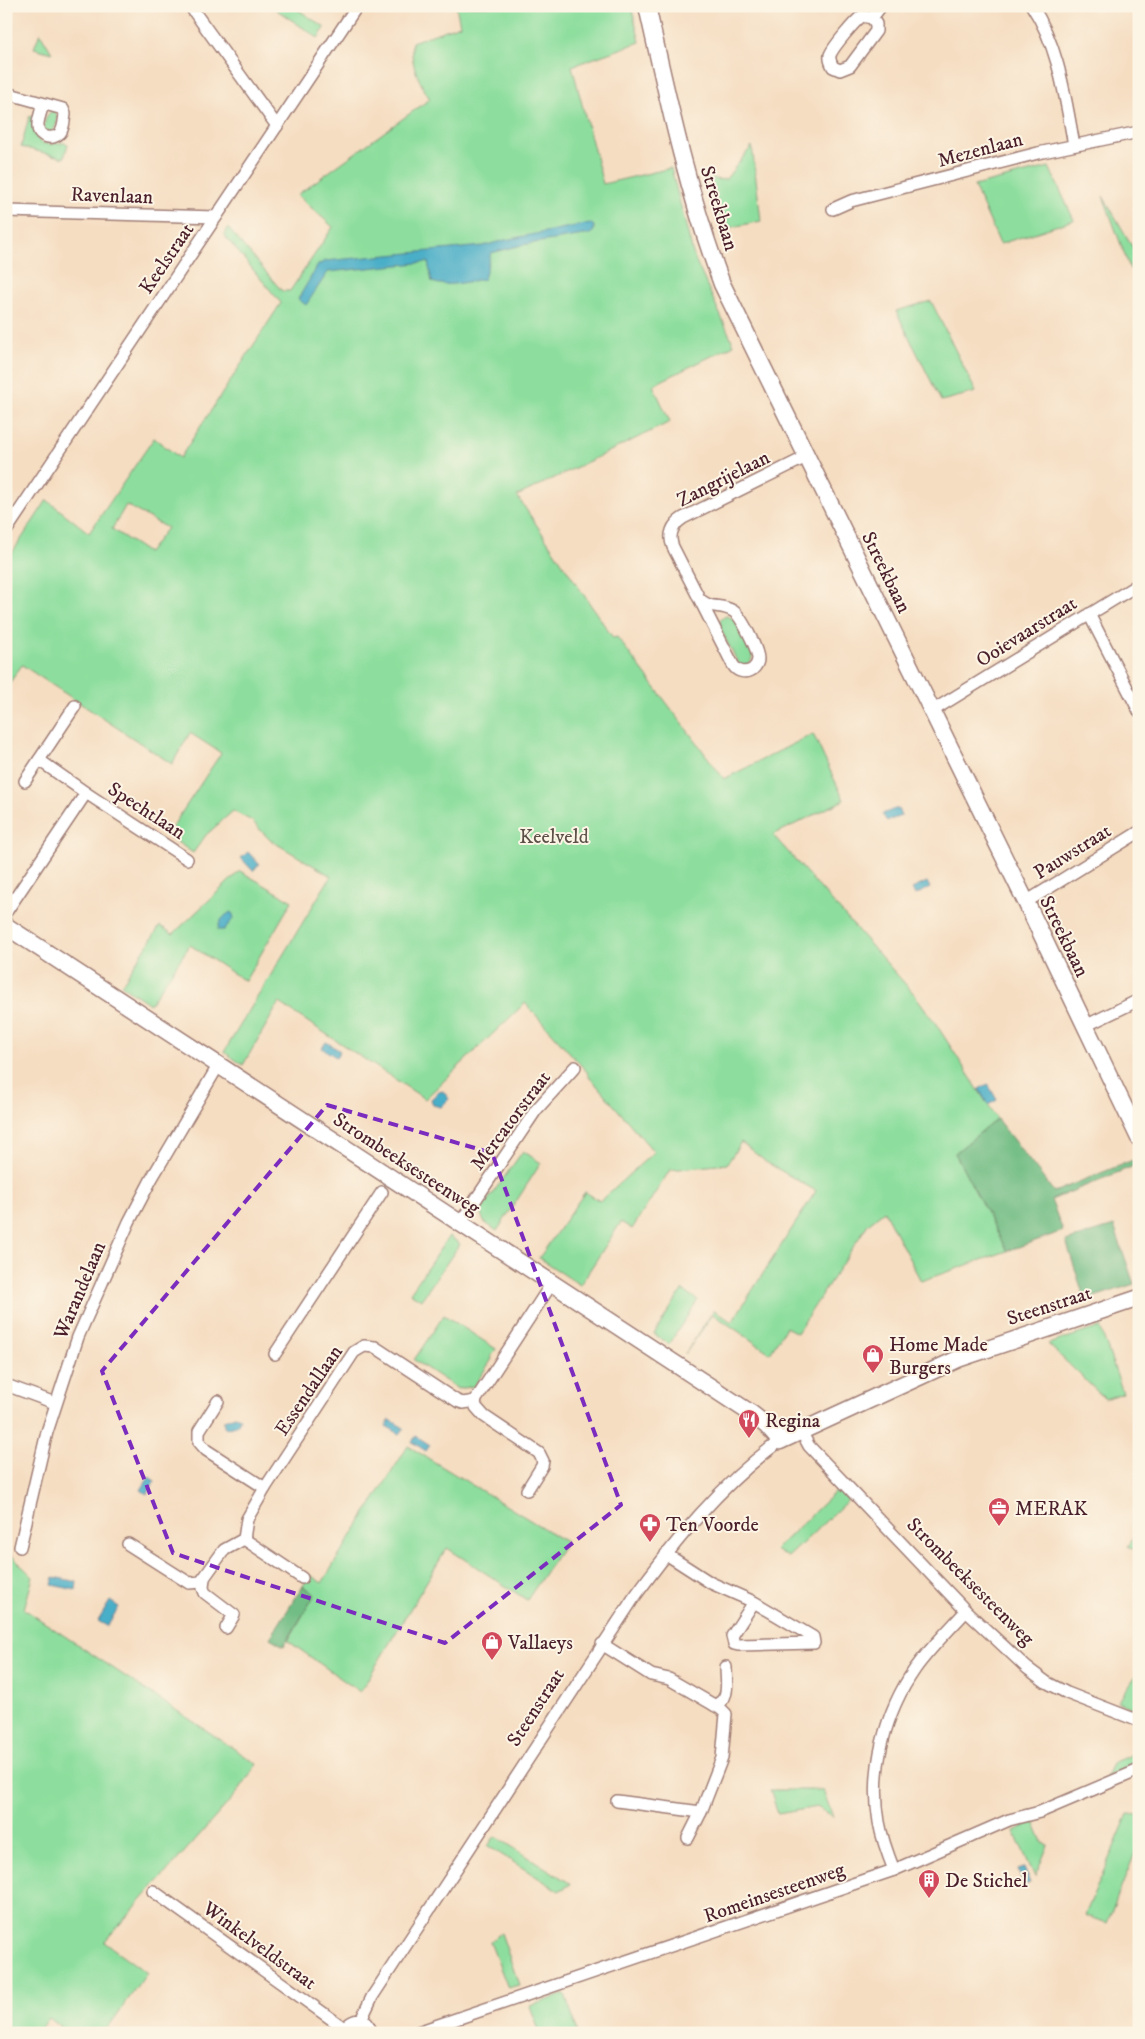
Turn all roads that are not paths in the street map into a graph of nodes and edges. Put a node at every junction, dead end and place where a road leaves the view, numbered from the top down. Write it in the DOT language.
graph roads {
  1 [pos="190,6"];
  2 [pos="357,6"];
  3 [pos="647,6"];
  4 [pos="881,6"];
  5 [pos="1032,6"];
  6 [pos="872,18"];
  7 [pos="6,93"];
  8 [pos="40,103"];
  9 [pos="277,126"];
  10 [pos="1139,132"];
  11 [pos="1074,145"];
  12 [pos="833,209"];
  13 [pos="6,211"];
  14 [pos="216,217"];
  15 [pos="806,457"];
  16 [pos="6,531"];
  17 [pos="1139,584"];
  18 [pos="698,597"];
  19 [pos="1090,614"];
  20 [pos="75,706"];
  21 [pos="932,711"];
  22 [pos="1139,711"];
  23 [pos="39,760"];
  24 [pos="25,781"];
  25 [pos="86,793"];
  26 [pos="1139,832"];
  27 [pos="187,859"];
  28 [pos="1026,902"];
  29 [pos="6,912"];
  30 [pos="6,926"];
  31 [pos="1139,1000"];
  32 [pos="1085,1026"];
  33 [pos="218,1066"];
  34 [pos="575,1067"];
  35 [pos="1139,1138"];
  36 [pos="382,1192"];
  37 [pos="460,1223"];
  38 [pos="552,1283"];
  39 [pos="1139,1298"];
  40 [pos="274,1354"];
  41 [pos="6,1385"];
  42 [pos="218,1401"];
  43 [pos="475,1401"];
  44 [pos="56,1403"];
  45 [pos="802,1433"];
  46 [pos="780,1441"];
  47 [pos="265,1488"];
  48 [pos="527,1490"];
  49 [pos="244,1539"];
  50 [pos="128,1544"];
  51 [pos="20,1547"];
  52 [pos="666,1554"];
  53 [pos="204,1578"];
  54 [pos="302,1578"];
  55 [pos="754,1602"];
  56 [pos="966,1611"];
  57 [pos="226,1628"];
  58 [pos="602,1644"];
  59 [pos="726,1667"];
  60 [pos="714,1705"];
  61 [pos="1139,1721"];
  62 [pos="1139,1770"];
  63 [pos="618,1801"];
  64 [pos="701,1812"];
  65 [pos="688,1838"];
  66 [pos="894,1870"];
  67 [pos="153,1891"];
  68 [pos="361,2020"];
  69 [pos="342,2030"];
  70 [pos="372,2033"];
  71 [pos="415,2033"];
  1 -- 9 [label="street"];
  2 -- 9 [label="street, Keelstraat"];
  3 -- 15 [label="street, Streekbaan"];
  4 -- 6 [label="street"];
  5 -- 11 [label="street"];
  6 -- 6 [label="street"];
  7 -- 8 [label="street"];
  9 -- 14 [label="street, Keelstraat"];
  10 -- 11 [label="street, Mezenlaan"];
  11 -- 12 [label="street, Mezenlaan"];
  13 -- 14 [label="street, Ravenlaan"];
  14 -- 16 [label="street, Keelstraat"];
  15 -- 18 [label="street, Zangrijelaan"];
  15 -- 21 [label="street, Streekbaan"];
  17 -- 19 [label="street, Ooievaarstraat"];
  18 -- 18 [label="street, Zangrijelaan"];
  19 -- 21 [label="street, Ooievaarstraat"];
  19 -- 22 [label="street"];
  20 -- 23 [label="street"];
  21 -- 28 [label="street, Streekbaan"];
  23 -- 24 [label="street"];
  23 -- 25 [label="street, Spechtlaan"];
  25 -- 27 [label="street, Spechtlaan"];
  25 -- 29 [label="street, Spechtlaan"];
  26 -- 28 [label="street, Pauwstraat"];
  28 -- 32 [label="street, Streekbaan"];
  30 -- 33 [label="street, Strombeeksesteenweg"];
  31 -- 32 [label="street"];
  32 -- 35 [label="street, Streekbaan"];
  33 -- 37 [label="street, Strombeeksesteenweg"];
  33 -- 44 [label="street, Warandelaan"];
  34 -- 37 [label="street, Mercatorstraat"];
  36 -- 40 [label="street, Strombeeksesteenweg"];
  37 -- 38 [label="street, Strombeeksesteenweg"];
  38 -- 43 [label="street"];
  38 -- 46 [label="street, Strombeeksesteenweg"];
  39 -- 45 [label="street, Steenstraat"];
  41 -- 44 [label="street"];
  42 -- 47 [label="street"];
  43 -- 47 [label="street, Essendallaan"];
  43 -- 48 [label="street"];
  44 -- 51 [label="street, Warandelaan"];
  45 -- 46 [label="street, Steenstraat"];
  45 -- 56 [label="street, Strombeeksesteenweg"];
  46 -- 52 [label="street, Steenstraat"];
  47 -- 49 [label="street, Essendallaan"];
  49 -- 53 [label="street"];
  49 -- 54 [label="street"];
  50 -- 53 [label="street"];
  52 -- 55 [label="street"];
  52 -- 58 [label="street, Steenstraat"];
  53 -- 57 [label="street"];
  55 -- 55 [label="street"];
  56 -- 61 [label="street, Strombeeksesteenweg"];
  56 -- 66 [label="street"];
  58 -- 60 [label="street"];
  58 -- 68 [label="street, Steenstraat"];
  59 -- 60 [label="street"];
  60 -- 64 [label="street"];
  62 -- 66 [label="street, Romeinsesteenweg"];
  63 -- 64 [label="street"];
  64 -- 65 [label="street"];
  66 -- 71 [label="street, Romeinsesteenweg"];
  67 -- 69 [label="street, Winkelveldstraat"];
  68 -- 69 [label="street"];
  68 -- 70 [label="street"];
}
